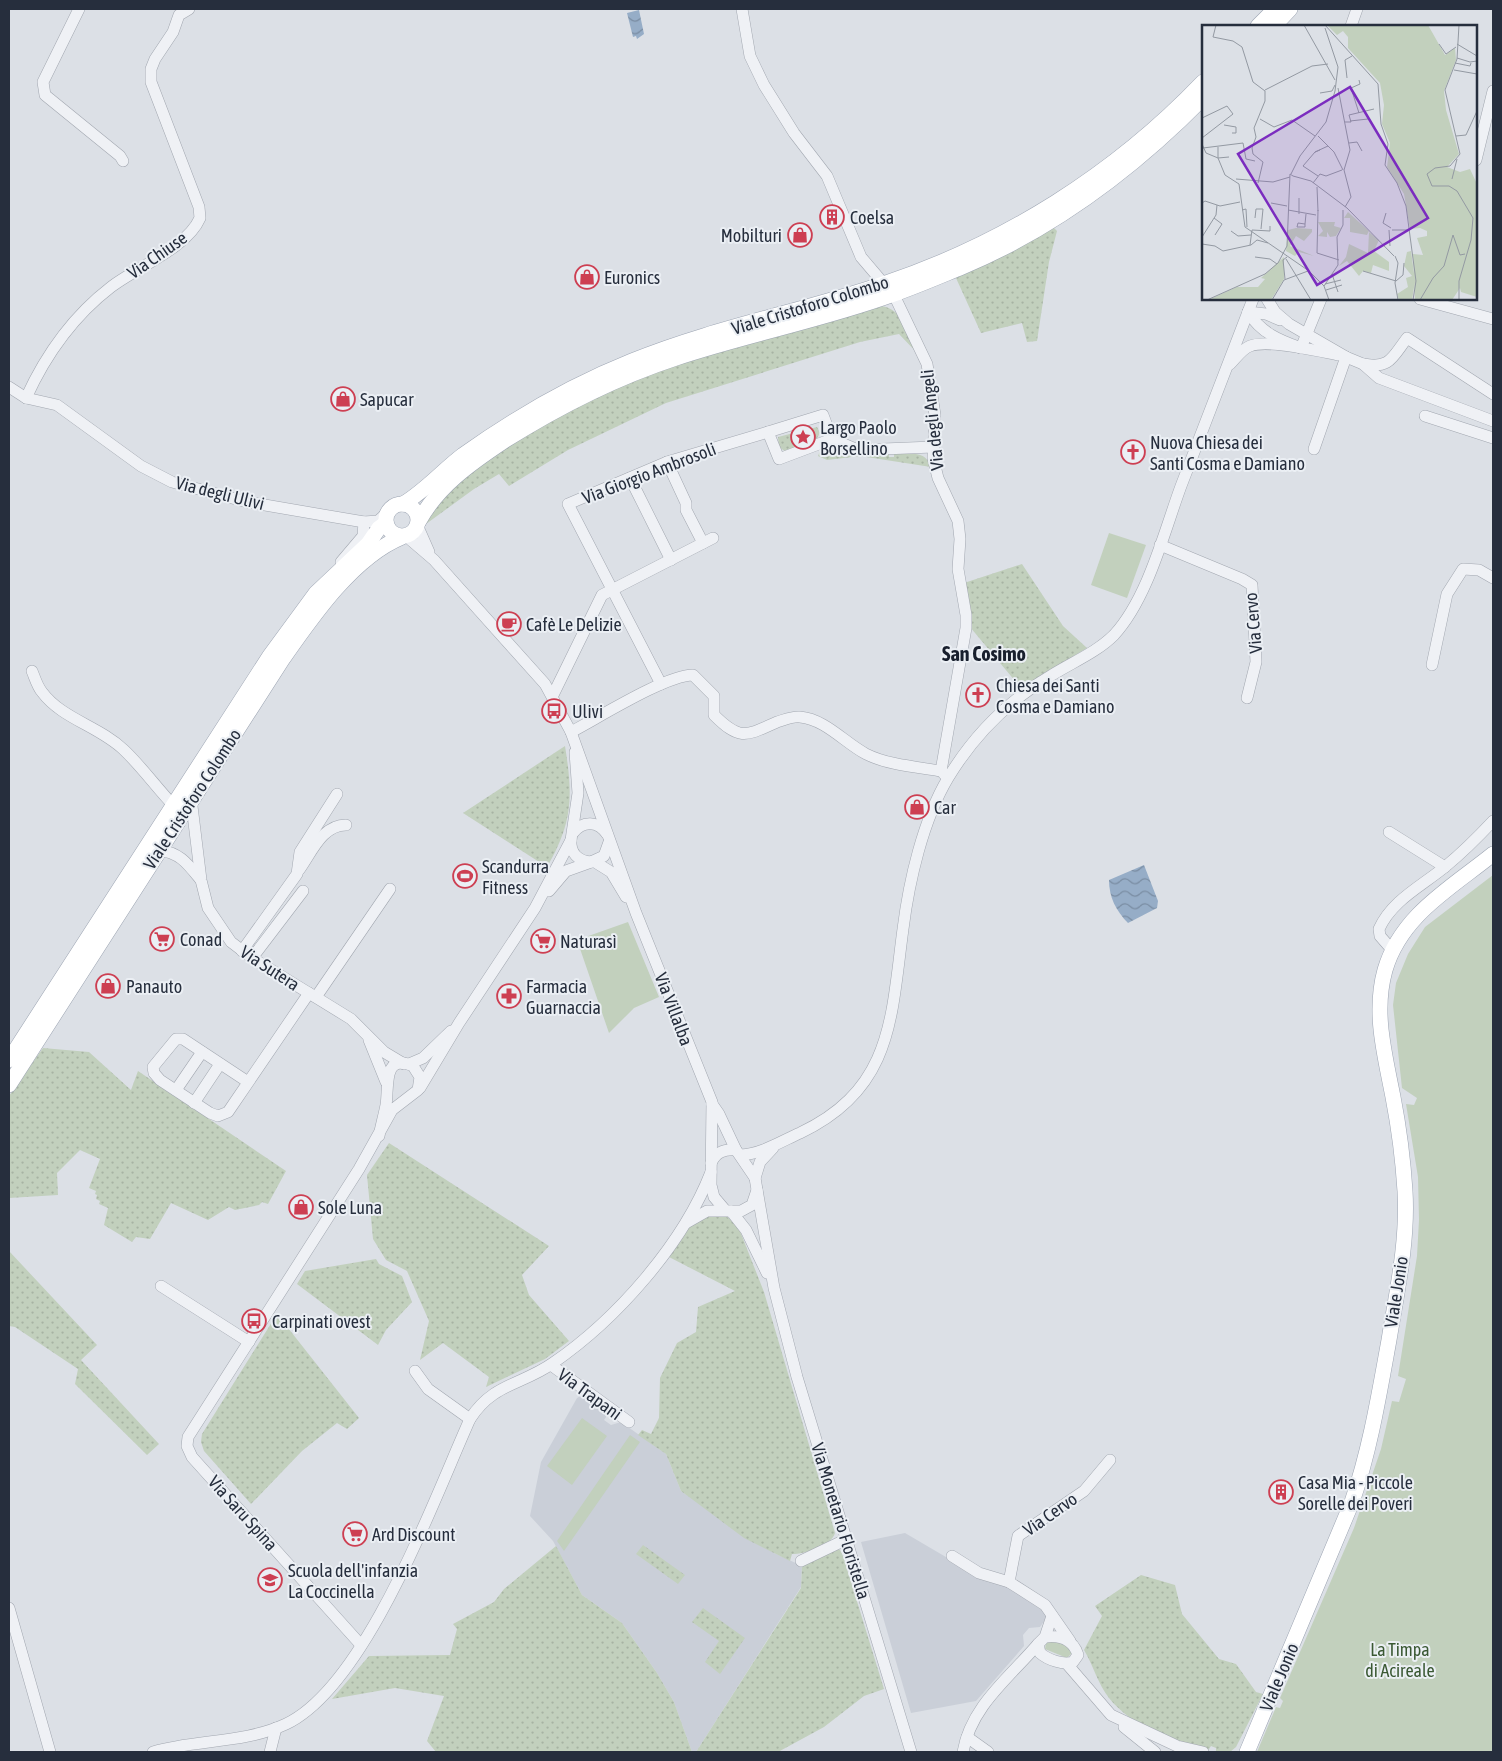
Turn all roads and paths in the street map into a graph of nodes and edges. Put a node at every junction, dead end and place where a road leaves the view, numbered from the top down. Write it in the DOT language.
graph roads {
  1 [pos="79,9"];
  2 [pos="188,9"];
  3 [pos="742,9"];
  4 [pos="1275,9"];
  5 [pos="1290,9"];
  6 [pos="1357,9"];
  7 [pos="1259,25"];
  8 [pos="1275,25"];
  9 [pos="1352,25"];
  10 [pos="1202,83"];
  11 [pos="1493,91"];
  12 [pos="1202,99"];
  13 [pos="1477,156"];
  14 [pos="123,161"];
  15 [pos="889,289"];
  16 [pos="1253,300"];
  17 [pos="1268,300"];
  18 [pos="1321,300"];
  19 [pos="1440,301"];
  20 [pos="1248,312"];
  21 [pos="1493,319"];
  22 [pos="1290,324"];
  23 [pos="1307,333"];
  24 [pos="1301,348"];
  25 [pos="1346,357"];
  26 [pos="1363,364"];
  27 [pos="1226,369"];
  28 [pos="9,387"];
  29 [pos="1493,394"];
  30 [pos="26,398"];
  31 [pos="1426,416"];
  32 [pos="1493,421"];
  33 [pos="764,433"];
  34 [pos="832,438"];
  35 [pos="1493,438"];
  36 [pos="933,447"];
  37 [pos="1314,449"];
  38 [pos="667,462"];
  39 [pos="630,478"];
  40 [pos="403,504"];
  41 [pos="377,521"];
  42 [pos="411,530"];
  43 [pos="1160,544"];
  44 [pos="670,560"];
  45 [pos="1493,578"];
  46 [pos="612,589"];
  47 [pos="1432,665"];
  48 [pos="32,671"];
  49 [pos="661,684"];
  50 [pos="553,696"];
  51 [pos="1246,698"];
  52 [pos="573,738"];
  53 [pos="945,775"];
  54 [pos="337,794"];
  55 [pos="191,798"];
  56 [pos="173,805"];
  57 [pos="1493,821"];
  58 [pos="346,825"];
  59 [pos="1389,832"];
  60 [pos="572,836"];
  61 [pos="608,838"];
  62 [pos="159,850"];
  63 [pos="1493,854"];
  64 [pos="593,862"];
  65 [pos="1445,867"];
  66 [pos="297,874"];
  67 [pos="201,880"];
  68 [pos="390,889"];
  69 [pos="303,891"];
  70 [pos="535,908"];
  71 [pos="636,913"];
  72 [pos="1392,951"];
  73 [pos="247,954"];
  74 [pos="312,995"];
  75 [pos="459,1022"];
  76 [pos="366,1034"];
  77 [pos="202,1052"];
  78 [pos="9,1060"];
  79 [pos="220,1064"];
  80 [pos="406,1064"];
  81 [pos="248,1082"];
  82 [pos="387,1084"];
  83 [pos="9,1085"];
  84 [pos="176,1090"];
  85 [pos="418,1090"];
  86 [pos="407,1098"];
  87 [pos="194,1103"];
  88 [pos="712,1104"];
  89 [pos="379,1136"];
  90 [pos="780,1142"];
  91 [pos="738,1153"];
  92 [pos="711,1168"];
  93 [pos="756,1182"];
  94 [pos="728,1211"];
  95 [pos="682,1226"];
  96 [pos="161,1286"];
  97 [pos="774,1288"];
  98 [pos="249,1342"];
  99 [pos="551,1365"];
  100 [pos="415,1371"];
  101 [pos="470,1419"];
  102 [pos="629,1422"];
  103 [pos="1110,1460"];
  104 [pos="847,1540"];
  105 [pos="952,1556"];
  106 [pos="801,1561"];
  107 [pos="1009,1582"];
  108 [pos="9,1608"];
  109 [pos="1052,1616"];
  110 [pos="1041,1640"];
  111 [pos="1070,1641"];
  112 [pos="361,1645"];
  113 [pos="1078,1655"];
  114 [pos="1046,1658"];
  115 [pos="1068,1664"];
  116 [pos="1019,1666"];
  117 [pos="1088,1686"];
  118 [pos="1111,1715"];
  119 [pos="276,1728"];
  120 [pos="1254,1735"];
  121 [pos="967,1737"];
  122 [pos="216,1747"];
  123 [pos="50,1752"];
  124 [pos="153,1752"];
  125 [pos="270,1752"];
  126 [pos="911,1752"];
  127 [pos="963,1752"];
  128 [pos="988,1752"];
  129 [pos="1156,1752"];
  130 [pos="1203,1752"];
  131 [pos="1241,1752"];
  132 [pos="1247,1752"];
  1 -- 14 [label="street"];
  2 -- 30 [label="street, Via Chiuse"];
  3 -- 15 [label="street, Via degli Angeli"];
  4 -- 7 [label="main road"];
  5 -- 8 [label="main road"];
  6 -- 9 [label="street"];
  10 -- 15 [label="main road, Viale Cristoforo Colombo"];
  11 -- 13 [label="street"];
  12 -- 15 [label="main road, Viale Cristoforo Colombo"];
  15 -- 36 [label="street, Via degli Angeli"];
  15 -- 40 [label="main road, Viale Cristoforo Colombo"];
  15 -- 42 [label="main road, Viale Cristoforo Colombo"];
  16 -- 20 [label="street"];
  17 -- 22 [label="street"];
  18 -- 23 [label="street"];
  19 -- 21 [label="street"];
  20 -- 22 [label="street"];
  20 -- 24 [label="street"];
  20 -- 27 [label="street"];
  22 -- 23 [label="street"];
  23 -- 24 [label="street"];
  23 -- 25 [label="street"];
  24 -- 25 [label="street"];
  24 -- 27 [label="street"];
  25 -- 26 [label="street"];
  25 -- 37 [label="street"];
  26 -- 29 [label="street"];
  26 -- 32 [label="street"];
  27 -- 43 [label="street"];
  28 -- 30 [label="street, Via degli Ulivi"];
  30 -- 41 [label="street, Via degli Ulivi"];
  31 -- 35 [label="street"];
  33 -- 34 [label="street, Via Giorgio Ambrosoli"];
  33 -- 34 [label="street"];
  33 -- 38 [label="street, Via Giorgio Ambrosoli"];
  34 -- 36 [label="street"];
  36 -- 53 [label="street, Via degli Angeli"];
  38 -- 39 [label="street, Via Giorgio Ambrosoli"];
  38 -- 44 [label="street"];
  39 -- 44 [label="street"];
  39 -- 46 [label="street, Via Giorgio Ambrosoli"];
  40 -- 41 [label="main road, Viale Cristoforo Colombo"];
  40 -- 42 [label="main road"];
  41 -- 42 [label="main road"];
  41 -- 56 [label="main road, Viale Cristoforo Colombo"];
  42 -- 50 [label="street"];
  42 -- 55 [label="main road, Viale Cristoforo Colombo"];
  43 -- 51 [label="street, Via Cervo"];
  43 -- 53 [label="street"];
  44 -- 46 [label="street"];
  45 -- 47 [label="street"];
  46 -- 49 [label="street"];
  46 -- 50 [label="street"];
  48 -- 56 [label="street"];
  49 -- 52 [label="street"];
  49 -- 53 [label="street"];
  50 -- 52 [label="street"];
  52 -- 60 [label="street"];
  52 -- 61 [label="street"];
  53 -- 90 [label="street"];
  54 -- 66 [label="street"];
  55 -- 62 [label="main road, Viale Cristoforo Colombo"];
  55 -- 67 [label="street, Via Sutera"];
  56 -- 78 [label="main road, Viale Cristoforo Colombo"];
  57 -- 65 [label="street"];
  58 -- 66 [label="street"];
  59 -- 65 [label="street"];
  60 -- 61 [label="street"];
  60 -- 64 [label="street"];
  60 -- 70 [label="street"];
  61 -- 64 [label="street"];
  61 -- 71 [label="street"];
  62 -- 67 [label="street"];
  62 -- 83 [label="main road, Viale Cristoforo Colombo"];
  63 -- 72 [label="main road, Viale Jonio"];
  64 -- 70 [label="street"];
  64 -- 71 [label="street"];
  65 -- 72 [label="street"];
  66 -- 73 [label="street"];
  67 -- 73 [label="street, Via Sutera"];
  68 -- 74 [label="street"];
  69 -- 73 [label="street"];
  70 -- 75 [label="street"];
  71 -- 88 [label="street, Via Villalba"];
  72 -- 120 [label="main road, Viale Jonio"];
  73 -- 74 [label="street, Via Sutera"];
  74 -- 76 [label="street, Via Sutera"];
  74 -- 81 [label="street"];
  75 -- 80 [label="street"];
  75 -- 85 [label="street"];
  76 -- 80 [label="street, Via Sutera"];
  76 -- 82 [label="street"];
  77 -- 79 [label="street"];
  77 -- 84 [label="street"];
  77 -- 84 [label="street"];
  79 -- 81 [label="street"];
  79 -- 87 [label="street"];
  80 -- 82 [label="street"];
  80 -- 85 [label="street"];
  81 -- 87 [label="street"];
  82 -- 86 [label="street"];
  82 -- 89 [label="street"];
  84 -- 87 [label="street"];
  85 -- 86 [label="street"];
  86 -- 89 [label="street"];
  88 -- 91 [label="street"];
  88 -- 92 [label="street"];
  89 -- 98 [label="street"];
  90 -- 91 [label="street"];
  90 -- 93 [label="street"];
  91 -- 92 [label="street"];
  91 -- 93 [label="street"];
  92 -- 94 [label="street"];
  92 -- 95 [label="street"];
  93 -- 94 [label="street"];
  93 -- 97 [label="street"];
  94 -- 95 [label="street"];
  94 -- 97 [label="street"];
  95 -- 99 [label="street"];
  96 -- 98 [label="street"];
  97 -- 104 [label="street, Via Monetario Floristella"];
  98 -- 112 [label="street, Via Saru Spina"];
  99 -- 101 [label="street"];
  99 -- 102 [label="street, Via Trapani"];
  100 -- 101 [label="street"];
  101 -- 112 [label="street"];
  103 -- 107 [label="street, Via Cervo"];
  104 -- 106 [label="street"];
  104 -- 126 [label="street, Via Monetario Floristella"];
  105 -- 107 [label="street"];
  107 -- 109 [label="street"];
  108 -- 123 [label="street"];
  109 -- 110 [label="street"];
  109 -- 111 [label="street"];
  110 -- 111 [label="street"];
  110 -- 114 [label="street"];
  110 -- 116 [label="street"];
  111 -- 113 [label="street"];
  112 -- 119 [label="street"];
  113 -- 115 [label="street"];
  113 -- 117 [label="street"];
  114 -- 115 [label="street"];
  114 -- 116 [label="street"];
  115 -- 117 [label="street"];
  116 -- 121 [label="street"];
  117 -- 118 [label="street"];
  118 -- 129 [label="street"];
  118 -- 130 [label="street"];
  119 -- 122 [label="street"];
  119 -- 125 [label="street"];
  120 -- 131 [label="street"];
  120 -- 132 [label="main road, Viale Jonio"];
  121 -- 127 [label="street"];
  121 -- 128 [label="street"];
  122 -- 124 [label="street"];
}
